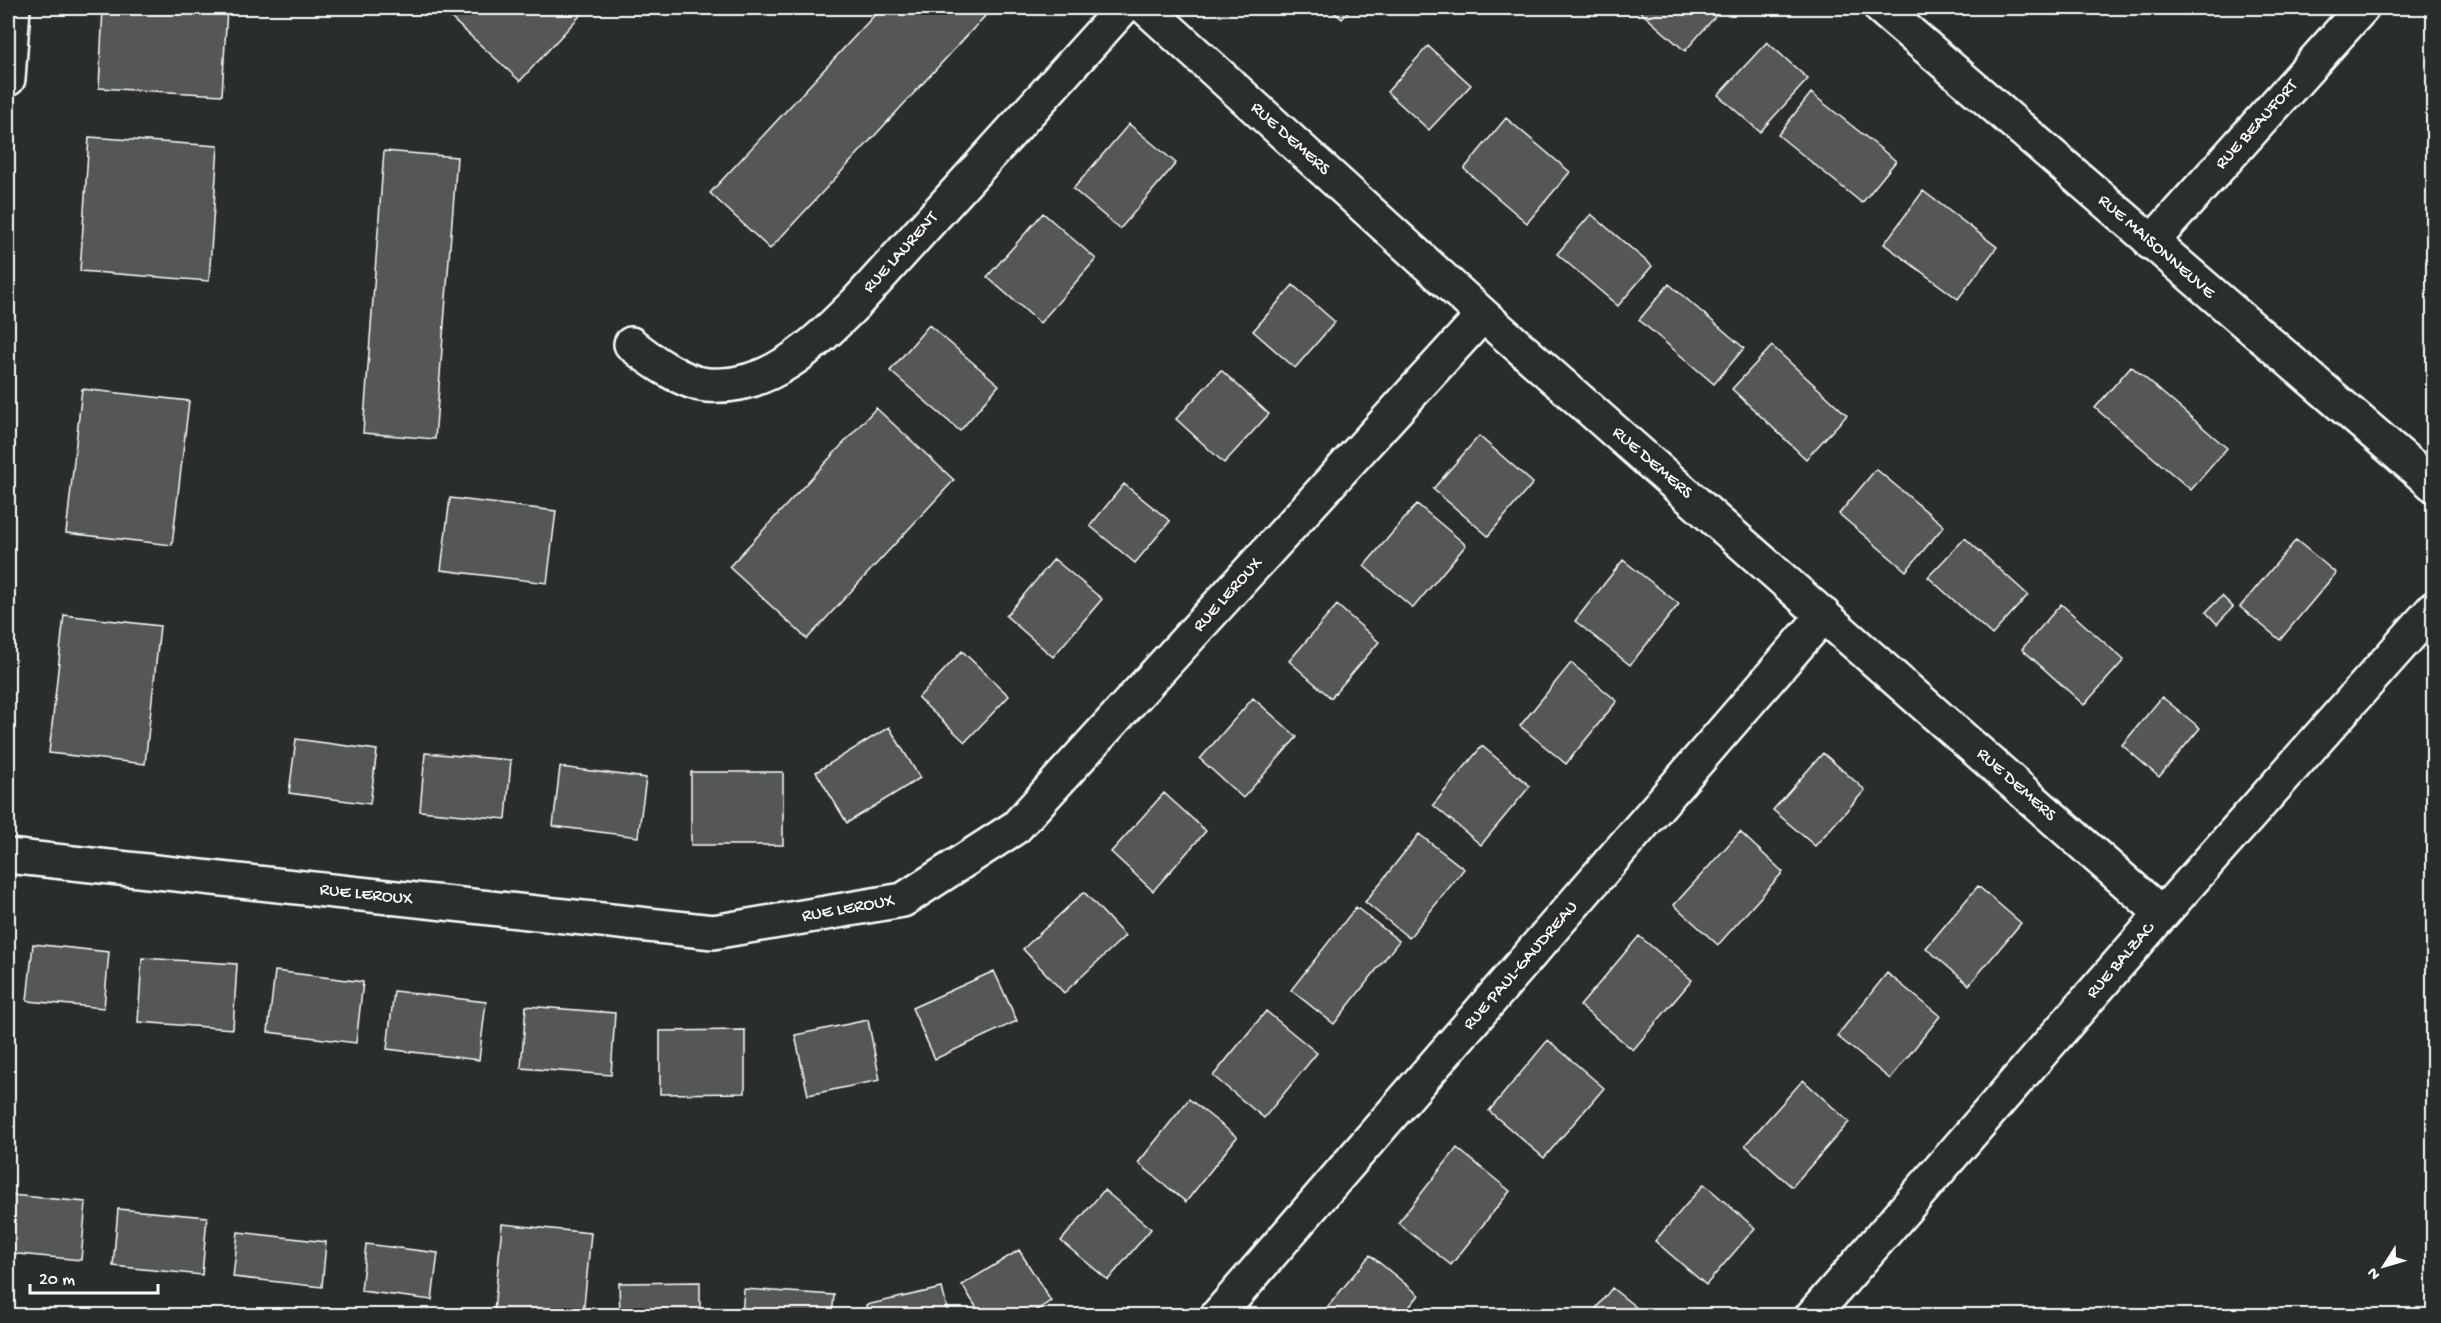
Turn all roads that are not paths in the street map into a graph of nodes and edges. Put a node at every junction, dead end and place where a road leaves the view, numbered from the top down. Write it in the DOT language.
graph roads {
  1 [pos="13,8"];
  2 [pos="1123,8"];
  3 [pos="1146,8"];
  4 [pos="1881,8"];
  5 [pos="2362,8"];
  6 [pos="8,79"];
  7 [pos="2151,243"];
  8 [pos="1483,315"];
  9 [pos="631,344"];
  10 [pos="2433,485"];
  11 [pos="2433,608"];
  12 [pos="1824,615"];
  13 [pos="8,856"];
  14 [pos="2162,914"];
  15 [pos="1218,1316"];
  16 [pos="1812,1316"];
  1 -- 6 [label="street"];
  2 -- 9 [label="street, RUE LAURENT"];
  3 -- 8 [label="street, RUE DEMERS"];
  4 -- 7 [label="street, RUE MAISONNEUVE"];
  5 -- 7 [label="street, RUE BEAUFORT"];
  7 -- 10 [label="street, RUE MAISONNEUVE"];
  8 -- 12 [label="street, RUE DEMERS"];
  8 -- 13 [label="street, RUE LEROUX"];
  11 -- 14 [label="street, RUE BALZAC"];
  12 -- 14 [label="street, RUE DEMERS"];
  12 -- 15 [label="street, RUE PAUL-GAUDREAU"];
  14 -- 16 [label="street, RUE BALZAC"];
}
